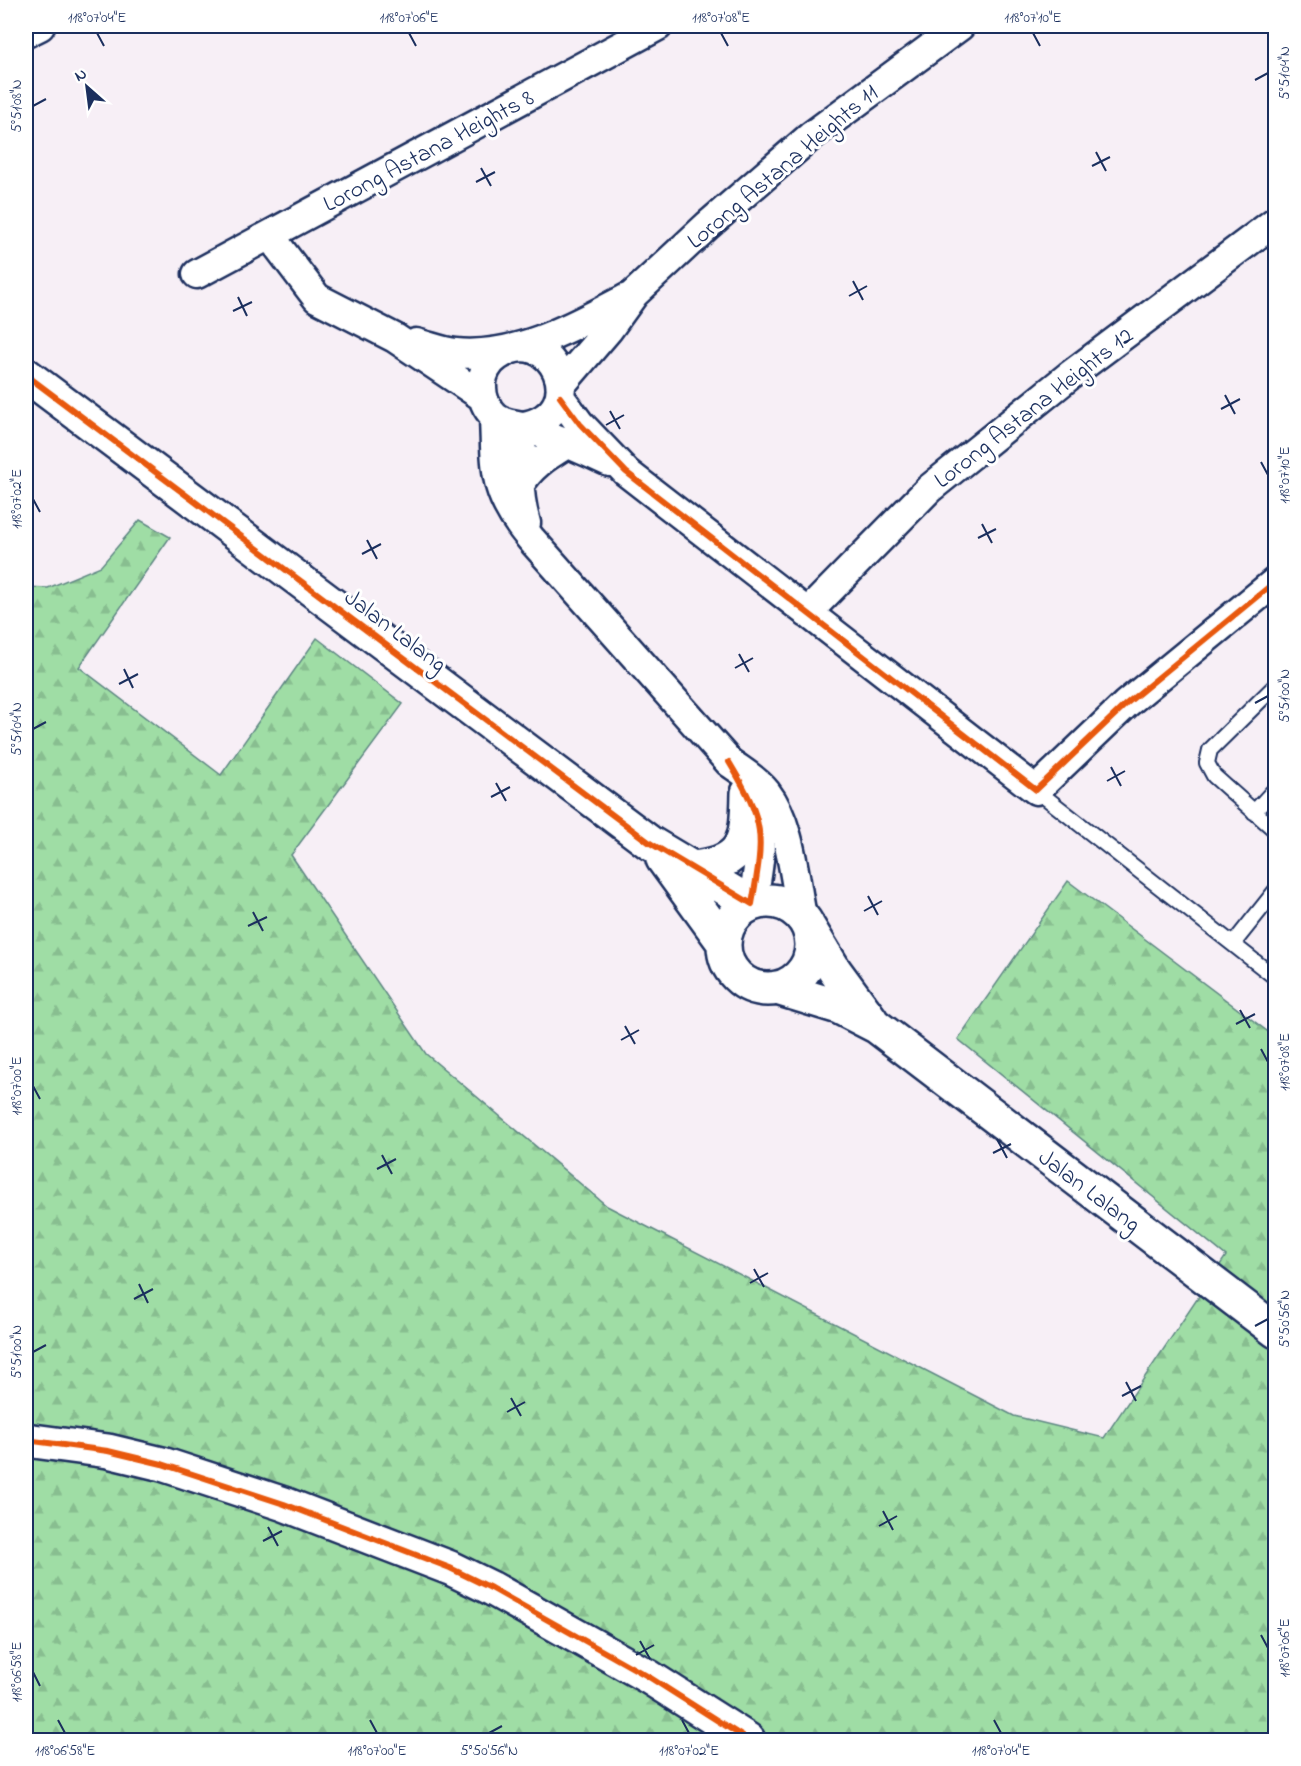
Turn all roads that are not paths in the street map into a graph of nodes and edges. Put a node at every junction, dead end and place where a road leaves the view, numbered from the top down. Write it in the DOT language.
graph roads {
  1 [pos="40,26"];
  2 [pos="658,26"];
  3 [pos="960,26"];
  4 [pos="26,33"];
  5 [pos="926,35"];
  6 [pos="1275,221"];
  7 [pos="270,236"];
  8 [pos="197,274"];
  9 [pos="634,294"];
  10 [pos="395,338"];
  11 [pos="518,347"];
  12 [pos="26,375"];
  13 [pos="561,391"];
  14 [pos="488,406"];
  15 [pos="524,426"];
  16 [pos="568,443"];
  17 [pos="626,472"];
  18 [pos="519,486"];
  19 [pos="531,539"];
  20 [pos="1275,581"];
  21 [pos="807,613"];
  22 [pos="1275,685"];
  23 [pos="729,762"];
  24 [pos="1275,788"];
  25 [pos="1036,789"];
  26 [pos="748,793"];
  27 [pos="1254,812"];
  28 [pos="1275,831"];
  29 [pos="650,843"];
  30 [pos="692,868"];
  31 [pos="1275,890"];
  32 [pos="752,904"];
  33 [pos="806,922"];
  34 [pos="724,943"];
  35 [pos="1233,944"];
  36 [pos="1275,978"];
  37 [pos="777,988"];
  38 [pos="876,1026"];
  39 [pos="1275,1331"];
  40 [pos="26,1440"];
  41 [pos="748,1740"];
  1 -- 4 [label="street"];
  2 -- 7 [label="street, Lorong Astana Heights 8"];
  3 -- 5 [label="street, Lorong Astana Heights 11"];
  5 -- 9 [label="street, Lorong Astana Heights 11"];
  6 -- 21 [label="street, Lorong Astana Heights 12"];
  7 -- 8 [label="street, Lorong Astana Heights 8"];
  7 -- 10 [label="street"];
  9 -- 11 [label="street"];
  9 -- 13 [label="street"];
  10 -- 11 [label="street"];
  10 -- 14 [label="street"];
  11 -- 13 [label="street"];
  11 -- 14 [label="street"];
  12 -- 29 [label="street, Jalan Lalang"];
  13 -- 15 [label="street"];
  13 -- 17 [label="street"];
  14 -- 15 [label="street"];
  14 -- 19 [label="street"];
  15 -- 16 [label="street"];
  15 -- 18 [label="street"];
  16 -- 17 [label="street"];
  16 -- 18 [label="street"];
  17 -- 21 [label="street"];
  18 -- 19 [label="street"];
  19 -- 23 [label="street"];
  20 -- 25 [label="street"];
  21 -- 25 [label="street"];
  22 -- 27 [label="lane"];
  23 -- 26 [label="street"];
  23 -- 33 [label="street"];
  24 -- 27 [label="lane"];
  25 -- 35 [label="lane"];
  26 -- 30 [label="street"];
  26 -- 32 [label="street"];
  27 -- 28 [label="lane"];
  29 -- 30 [label="street, Jalan Lalang"];
  29 -- 34 [label="street, Jalan Lalang"];
  30 -- 32 [label="street, Jalan Lalang"];
  31 -- 35 [label="lane"];
  32 -- 33 [label="street"];
  32 -- 34 [label="street"];
  33 -- 37 [label="street"];
  33 -- 38 [label="street, Jalan Lalang"];
  34 -- 37 [label="street"];
  35 -- 36 [label="lane"];
  37 -- 38 [label="street, Jalan Lalang"];
  38 -- 39 [label="street, Jalan Lalang"];
  40 -- 41 [label="street"];
}
